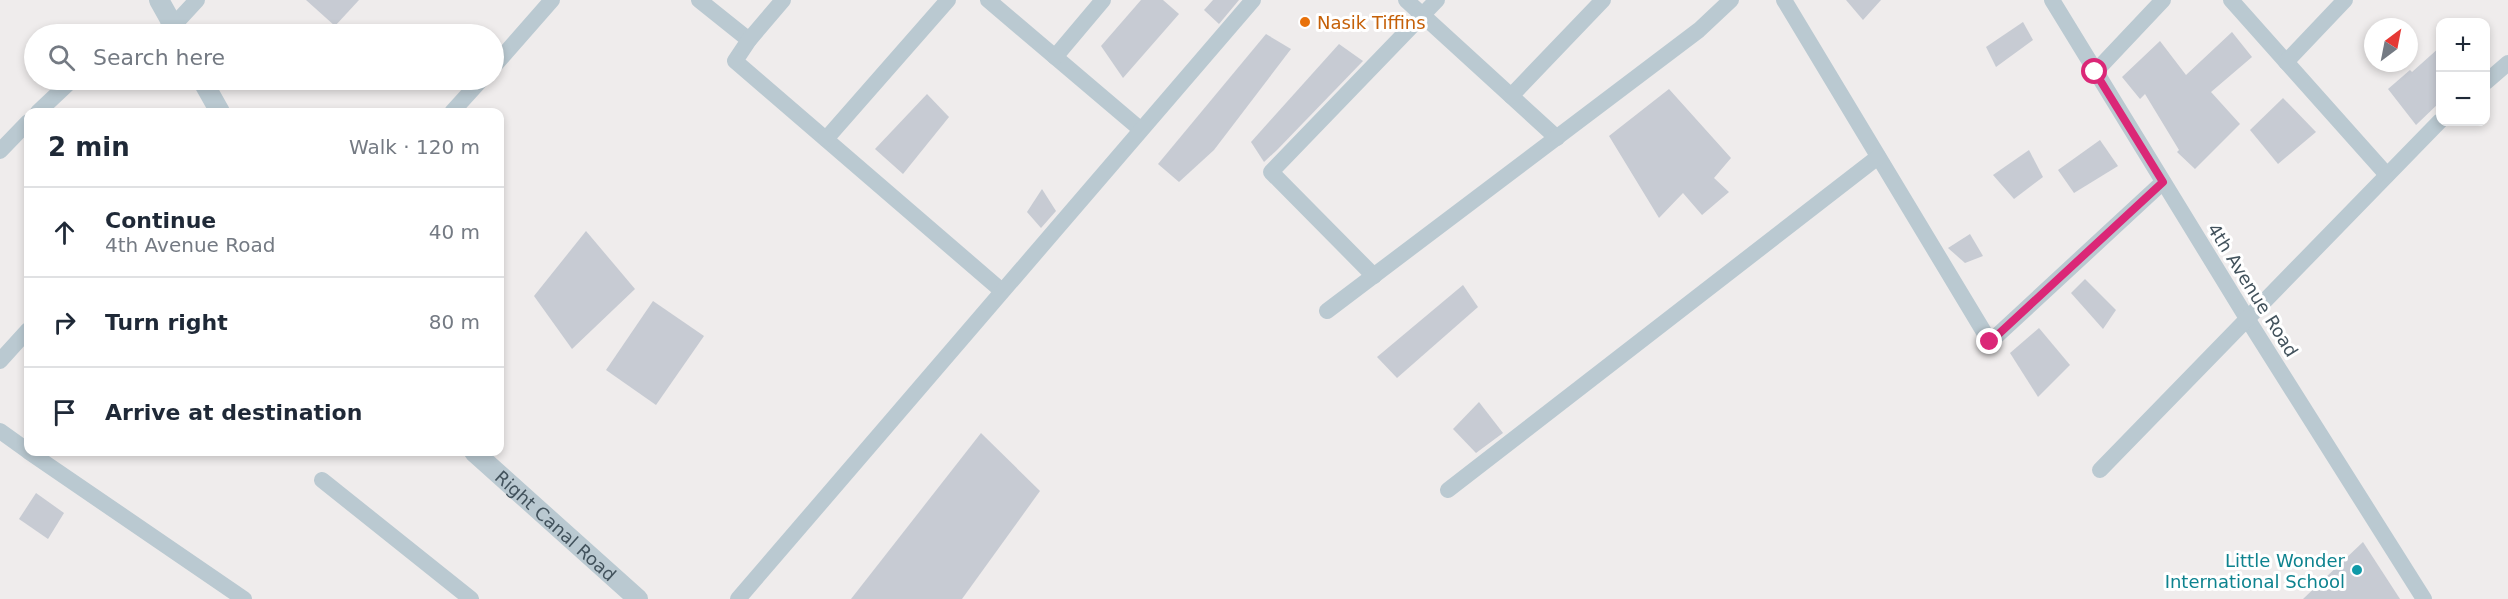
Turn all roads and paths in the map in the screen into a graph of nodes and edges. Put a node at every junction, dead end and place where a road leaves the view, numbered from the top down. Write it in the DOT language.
graph roads {
  1 [pos="159,0"];
  2 [pos="197,0"];
  3 [pos="552,0"];
  4 [pos="699,0"];
  5 [pos="783,0"];
  6 [pos="948,0"];
  7 [pos="988,0"];
  8 [pos="1103,0"];
  9 [pos="1253,0"];
  10 [pos="1406,0"];
  11 [pos="1437,0"];
  12 [pos="1603,0"];
  13 [pos="1731,0"];
  14 [pos="1784,0"];
  15 [pos="2052,0"];
  16 [pos="2163,0"];
  17 [pos="2231,0"];
  18 [pos="2344,0"];
  19 [pos="1423,15"];
  20 [pos="167,24"];
  21 [pos="177,24"];
  22 [pos="748,40"];
  23 [pos="504,55"];
  24 [pos="1055,57"];
  25 [pos="2286,62"];
  26 [pos="2508,63"];
  27 [pos="2095,72"];
  28 [pos="2490,79"];
  29 [pos="61,90"];
  30 [pos="208,90"];
  31 [pos="472,90"];
  32 [pos="1511,96"];
  33 [pos="42,108"];
  34 [pos="218,108"];
  35 [pos="456,108"];
  36 [pos="2436,125"];
  37 [pos="24,126"];
  38 [pos="1140,129"];
  39 [pos="1557,138"];
  40 [pos="826,139"];
  41 [pos="0,151"];
  42 [pos="1878,157"];
  43 [pos="2387,175"];
  44 [pos="2163,182"];
  45 [pos="1374,276"];
  46 [pos="1002,291"];
  47 [pos="1327,311"];
  48 [pos="2248,320"];
  49 [pos="24,334"];
  50 [pos="0,361"];
  51 [pos="0,431"];
  52 [pos="24,448"];
  53 [pos="36,456"];
  54 [pos="478,456"];
  55 [pos="2100,470"];
  56 [pos="322,480"];
  57 [pos="1448,490"];
  58 [pos="244,599"];
  59 [pos="471,599"];
  60 [pos="638,599"];
  61 [pos="738,599"];
  62 [pos="2424,599"];
  1 -- 20 [label="street"];
  2 -- 21 [label="street"];
  3 -- 23 [label="street"];
  4 -- 22 [label="street"];
  5 -- 22 [label="street"];
  6 -- 40 [label="street"];
  7 -- 24 [label="street"];
  8 -- 24 [label="street"];
  9 -- 38 [label="street"];
  10 -- 19 [label="street"];
  11 -- 19 [label="street"];
  12 -- 32 [label="street"];
  13 -- 39 [label="street"];
  14 -- 42 [label="street"];
  15 -- 27 [label="street, 4th Avenue Road"];
  16 -- 27 [label="street"];
  17 -- 25 [label="street"];
  18 -- 25 [label="street"];
  19 -- 32 [label="street"];
  19 -- 45 [label="street"];
  22 -- 40 [label="street"];
  24 -- 38 [label="street"];
  25 -- 43 [label="street"];
  26 -- 28 [label="street"];
  27 -- 44 [label="street, 4th Avenue Road"];
  29 -- 33 [label="street"];
  30 -- 34 [label="street"];
  31 -- 35 [label="street"];
  32 -- 39 [label="street"];
  36 -- 43 [label="street"];
  37 -- 41 [label="street"];
  38 -- 46 [label="street"];
  39 -- 45 [label="street"];
  40 -- 46 [label="street"];
  42 -- 44 [label="street"];
  42 -- 57 [label="street"];
  43 -- 48 [label="street"];
  44 -- 48 [label="street, 4th Avenue Road"];
  45 -- 47 [label="street"];
  46 -- 61 [label="street"];
  48 -- 55 [label="street"];
  48 -- 62 [label="street, 4th Avenue Road"];
  49 -- 50 [label="street"];
  51 -- 52 [label="street"];
  53 -- 58 [label="street"];
  54 -- 60 [label="street, Right Canal Road"];
  56 -- 59 [label="street"];
}
